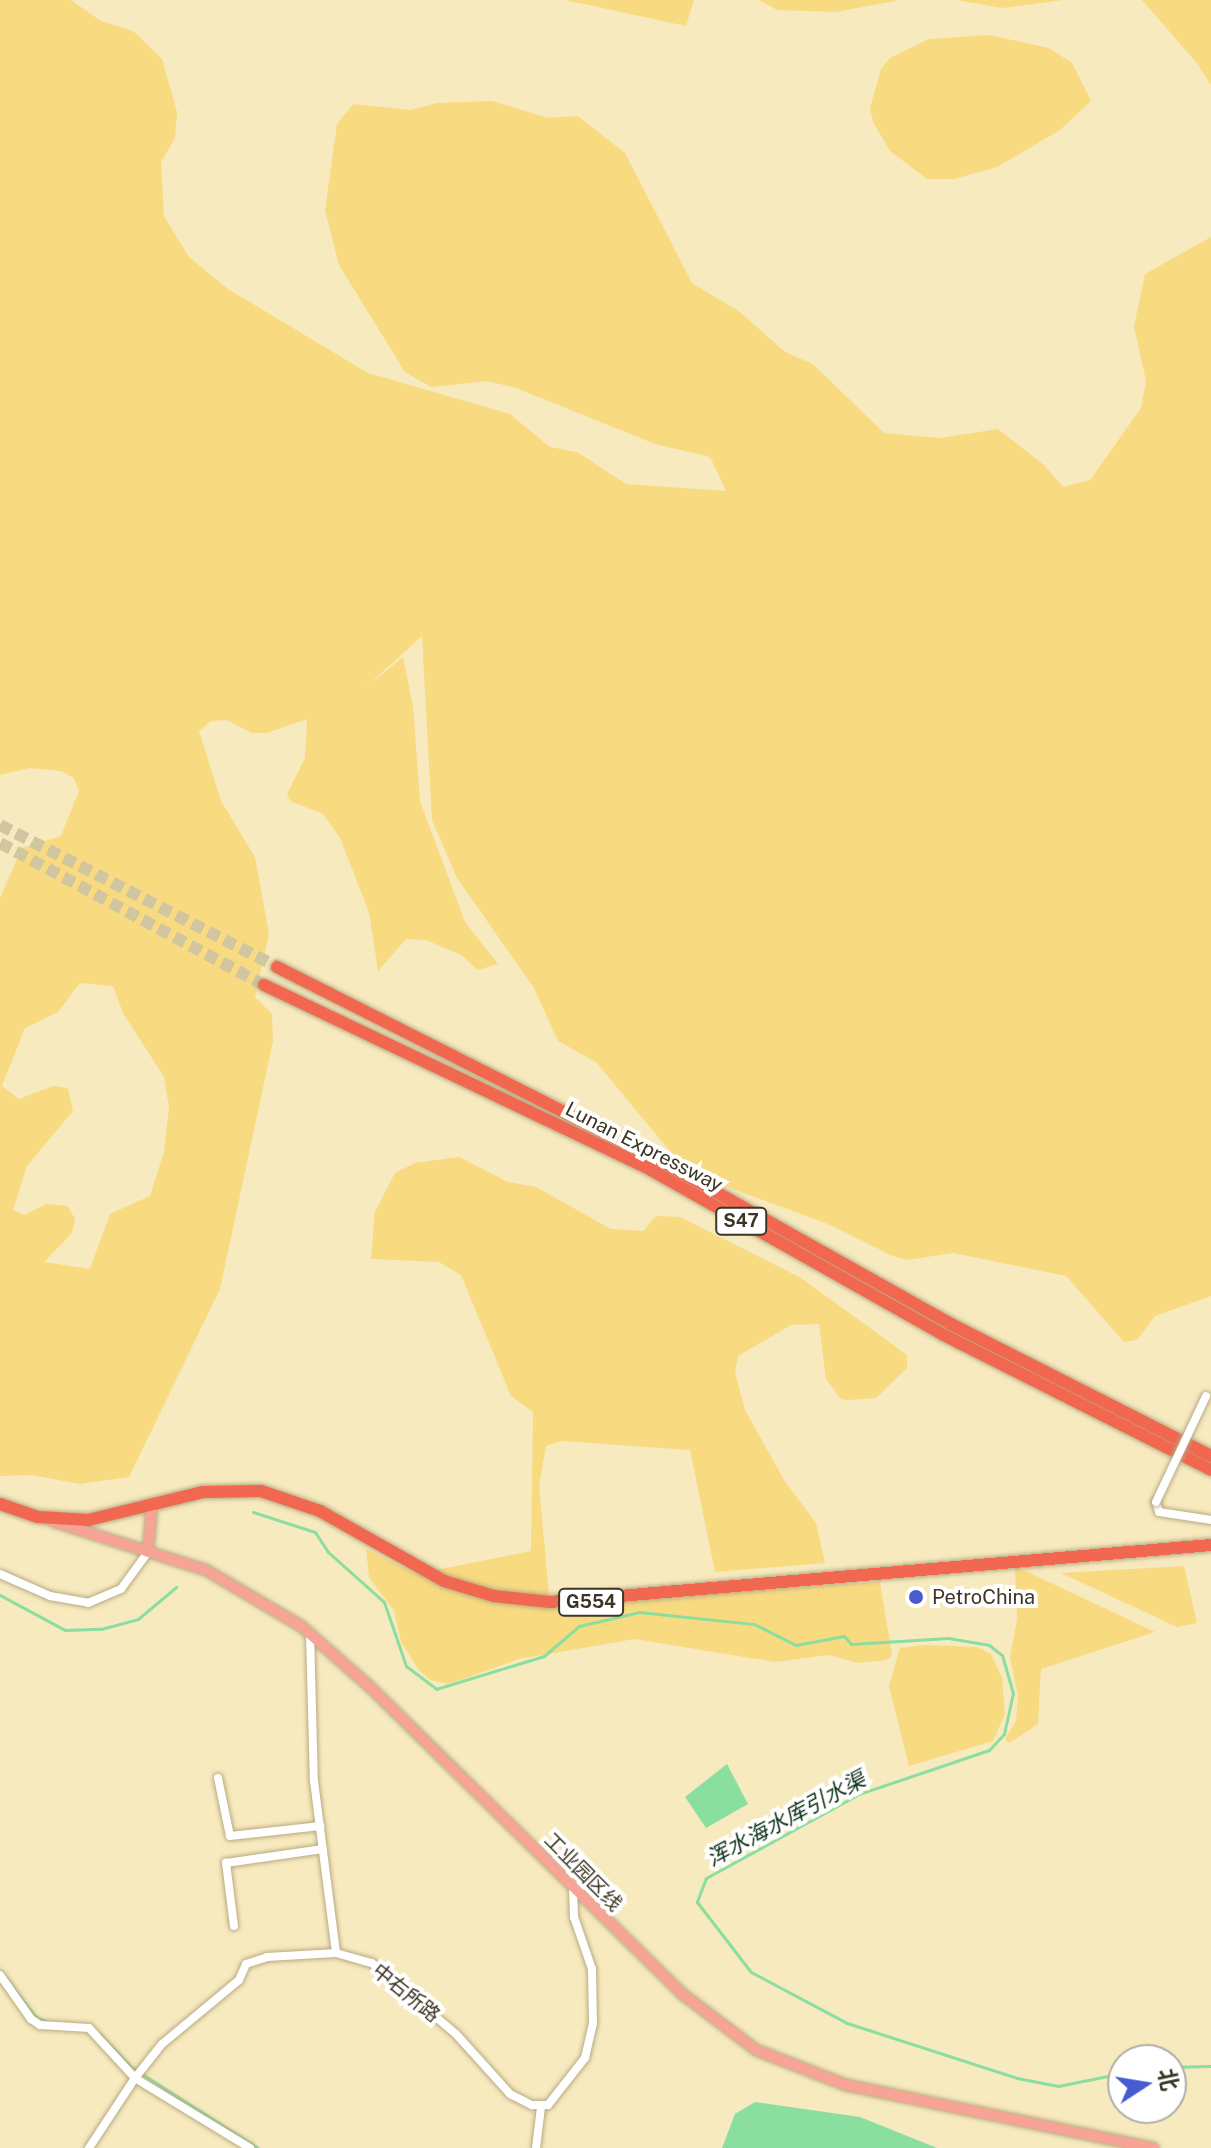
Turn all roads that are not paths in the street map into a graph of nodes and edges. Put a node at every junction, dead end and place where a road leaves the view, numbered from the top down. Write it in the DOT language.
graph roads {
  1 [pos="277,967"];
  2 [pos="264,985"];
  3 [pos="1206,1396"];
  4 [pos="1211,1456"];
  5 [pos="1211,1470"];
  6 [pos="0,1504"];
  7 [pos="152,1505"];
  8 [pos="38,1517"];
  9 [pos="1211,1520"];
  10 [pos="1211,1545"];
  11 [pos="148,1552"];
  12 [pos="0,1574"];
  13 [pos="310,1633"];
  14 [pos="218,1778"];
  15 [pos="320,1826"];
  16 [pos="323,1849"];
  17 [pos="573,1887"];
  18 [pos="234,1926"];
  19 [pos="336,1953"];
  20 [pos="0,1975"];
  21 [pos="138,2075"];
  22 [pos="541,2107"];
  23 [pos="89,2148"];
  24 [pos="250,2148"];
  25 [pos="536,2148"];
  26 [pos="1154,2148"];
  1 -- 4 [label="highway, Lunan Expressway / S47"];
  2 -- 5 [label="highway, Lunan Expressway / S47"];
  3 -- 9 [label="street, bridge"];
  6 -- 8 [label="highway, G554"];
  7 -- 8 [label="highway, G554"];
  7 -- 10 [label="highway, G554"];
  7 -- 11 [label="main road"];
  8 -- 11 [label="main road, 工业园区线"];
  11 -- 12 [label="street"];
  11 -- 13 [label="main road, 工业园区线"];
  13 -- 15 [label="street"];
  13 -- 17 [label="main road, 工业园区线"];
  14 -- 15 [label="street"];
  15 -- 16 [label="street"];
  16 -- 18 [label="street"];
  16 -- 19 [label="street"];
  17 -- 22 [label="street"];
  17 -- 26 [label="main road, 工业园区线"];
  19 -- 21 [label="street, 中右所路"];
  19 -- 22 [label="street, 中右所路"];
  20 -- 21 [label="street"];
  21 -- 23 [label="street"];
  21 -- 24 [label="street"];
  22 -- 25 [label="street"];
}
